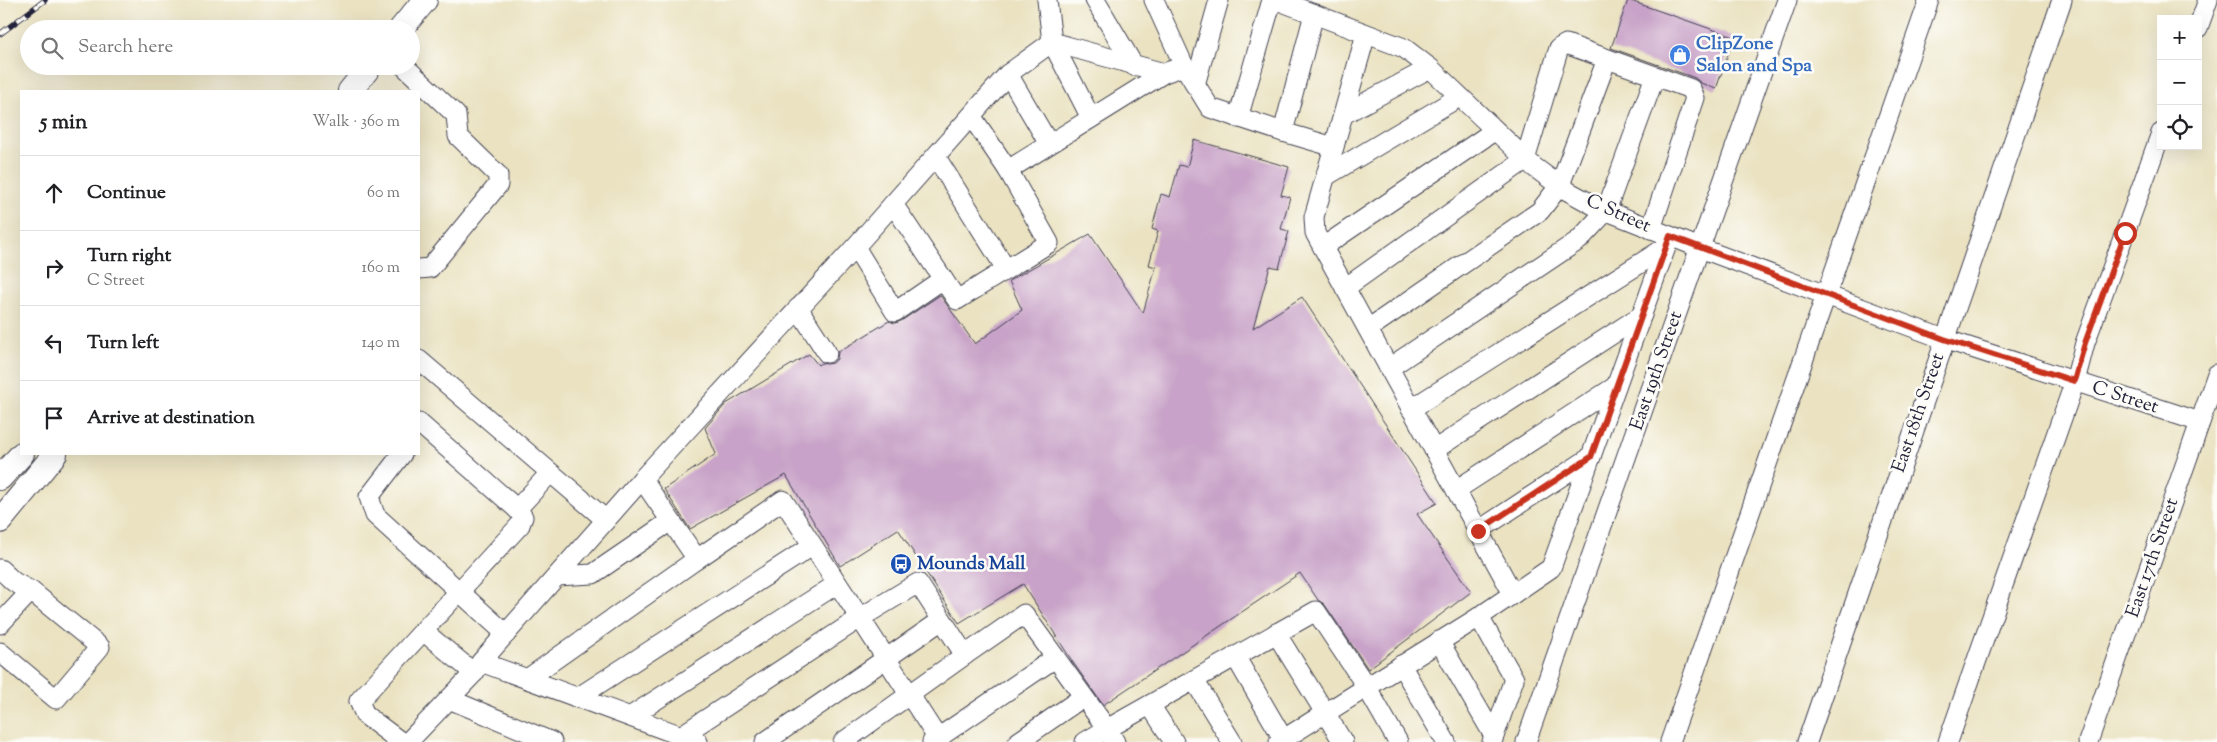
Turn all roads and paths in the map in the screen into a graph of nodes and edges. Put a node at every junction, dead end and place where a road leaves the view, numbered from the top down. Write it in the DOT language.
graph roads {
  1 [pos="425,0"];
  2 [pos="1047,0"];
  3 [pos="1095,0"];
  4 [pos="1154,0"];
  5 [pos="1219,0"];
  6 [pos="1272,0"];
  7 [pos="1277,0"];
  8 [pos="1787,0"];
  9 [pos="1929,0"];
  10 [pos="2062,0"];
  11 [pos="2208,0"];
  12 [pos="1314,14"];
  13 [pos="2202,17"];
  14 [pos="408,20"];
  15 [pos="1366,34"];
  16 [pos="1052,42"];
  17 [pos="1607,59"];
  18 [pos="1134,66"];
  19 [pos="1184,66"];
  20 [pos="1430,68"];
  21 [pos="1008,74"];
  22 [pos="1164,74"];
  23 [pos="363,75"];
  24 [pos="414,75"];
  25 [pos="1655,76"];
  26 [pos="1195,85"];
  27 [pos="351,90"];
  28 [pos="1459,96"];
  29 [pos="1344,114"];
  30 [pos="972,117"];
  31 [pos="1091,118"];
  32 [pos="1238,118"];
  33 [pos="1494,131"];
  34 [pos="1283,132"];
  35 [pos="2157,143"];
  36 [pos="1049,144"];
  37 [pos="1334,147"];
  38 [pos="936,157"];
  39 [pos="1525,160"];
  40 [pos="1008,170"];
  41 [pos="1326,176"];
  42 [pos="1560,186"];
  43 [pos="893,204"];
  44 [pos="1606,211"];
  45 [pos="1650,229"];
  46 [pos="1668,242"];
  47 [pos="855,246"];
  48 [pos="1323,247"];
  49 [pos="1700,248"];
  50 [pos="420,269"];
  51 [pos="1006,269"];
  52 [pos="943,279"];
  53 [pos="1346,288"];
  54 [pos="1826,295"];
  55 [pos="798,308"];
  56 [pos="1642,315"];
  57 [pos="1368,329"];
  58 [pos="1944,339"];
  59 [pos="827,353"];
  60 [pos="1389,368"];
  61 [pos="422,370"];
  62 [pos="2217,374"];
  63 [pos="2074,381"];
  64 [pos="1616,386"];
  65 [pos="1411,409"];
  66 [pos="2200,422"];
  67 [pos="420,427"];
  68 [pos="1434,450"];
  69 [pos="21,455"];
  70 [pos="54,455"];
  71 [pos="401,455"];
  72 [pos="1591,457"];
  73 [pos="550,472"];
  74 [pos="0,478"];
  75 [pos="642,479"];
  76 [pos="1456,490"];
  77 [pos="517,509"];
  78 [pos="606,520"];
  79 [pos="0,522"];
  80 [pos="669,522"];
  81 [pos="1478,531"];
  82 [pos="812,546"];
  83 [pos="697,560"];
  84 [pos="0,569"];
  85 [pos="557,576"];
  86 [pos="837,584"];
  87 [pos="32,591"];
  88 [pos="459,592"];
  89 [pos="1513,594"];
  90 [pos="1479,617"];
  91 [pos="860,618"];
  92 [pos="942,620"];
  93 [pos="0,624"];
  94 [pos="423,631"];
  95 [pos="1276,633"];
  96 [pos="506,634"];
  97 [pos="1439,641"];
  98 [pos="0,652"];
  99 [pos="965,655"];
  100 [pos="1235,656"];
  101 [pos="885,658"];
  102 [pos="1055,658"];
  103 [pos="1401,664"];
  104 [pos="478,668"];
  105 [pos="527,679"];
  106 [pos="1194,680"];
  107 [pos="1366,686"];
  108 [pos="908,693"];
  109 [pos="1083,697"];
  110 [pos="577,698"];
  111 [pos="449,699"];
  112 [pos="1150,705"];
  113 [pos="1325,712"];
  114 [pos="631,716"];
  115 [pos="1111,736"];
  116 [pos="676,737"];
  117 [pos="1493,739"];
  118 [pos="409,741"];
  119 [pos="936,741"];
  120 [pos="1282,741"];
  121 [pos="552,742"];
  122 [pos="765,742"];
  123 [pos="843,742"];
  124 [pos="1018,742"];
  125 [pos="1085,742"];
  126 [pos="1174,742"];
  127 [pos="1232,742"];
  128 [pos="1343,742"];
  129 [pos="1398,742"];
  130 [pos="1446,742"];
  131 [pos="1526,742"];
  132 [pos="1670,742"];
  133 [pos="1806,742"];
  134 [pos="1948,742"];
  135 [pos="2088,742"];
  1 -- 14 [label="main road"];
  2 -- 16 [label="street"];
  3 -- 18 [label="street"];
  4 -- 19 [label="street"];
  5 -- 26 [label="street"];
  6 -- 32 [label="street"];
  7 -- 12 [label="street, C Street"];
  8 -- 49 [label="street, East 19th Street"];
  9 -- 54 [label="street"];
  10 -- 58 [label="street, East 18th Street"];
  11 -- 13 [label="street"];
  12 -- 15 [label="street, C Street"];
  12 -- 34 [label="street"];
  15 -- 20 [label="street, C Street"];
  15 -- 29 [label="street"];
  16 -- 18 [label="street"];
  16 -- 21 [label="street"];
  16 -- 31 [label="street"];
  17 -- 25 [label="street"];
  17 -- 39 [label="street"];
  17 -- 42 [label="street"];
  18 -- 22 [label="street"];
  19 -- 22 [label="street"];
  19 -- 26 [label="street"];
  20 -- 28 [label="street, C Street"];
  20 -- 29 [label="street"];
  21 -- 30 [label="street"];
  21 -- 36 [label="street"];
  22 -- 31 [label="street"];
  23 -- 27 [label="main road"];
  24 -- 50 [label="street"];
  25 -- 44 [label="street"];
  25 -- 45 [label="street"];
  26 -- 32 [label="street"];
  28 -- 33 [label="street, C Street"];
  28 -- 41 [label="street"];
  29 -- 37 [label="street"];
  30 -- 38 [label="street"];
  30 -- 40 [label="street"];
  31 -- 36 [label="street"];
  32 -- 34 [label="street"];
  33 -- 39 [label="street, C Street"];
  33 -- 48 [label="street"];
  34 -- 37 [label="street"];
  35 -- 63 [label="street"];
  36 -- 40 [label="street"];
  37 -- 41 [label="street"];
  38 -- 43 [label="street"];
  38 -- 51 [label="street"];
  39 -- 42 [label="street, C Street"];
  39 -- 53 [label="street"];
  40 -- 51 [label="street"];
  41 -- 48 [label="street"];
  42 -- 44 [label="street, C Street"];
  42 -- 57 [label="street"];
  43 -- 47 [label="street"];
  43 -- 52 [label="street"];
  44 -- 45 [label="street, C Street"];
  44 -- 60 [label="street"];
  45 -- 46 [label="street, C Street"];
  46 -- 49 [label="street, C Street"];
  46 -- 56 [label="street"];
  46 -- 65 [label="street"];
  47 -- 52 [label="street"];
  47 -- 55 [label="street"];
  48 -- 53 [label="street"];
  49 -- 54 [label="street, C Street"];
  49 -- 131 [label="street, East 19th Street"];
  51 -- 52 [label="street"];
  53 -- 57 [label="street"];
  54 -- 58 [label="street, C Street"];
  54 -- 132 [label="street"];
  55 -- 59 [label="street"];
  55 -- 75 [label="street"];
  56 -- 64 [label="street"];
  56 -- 68 [label="street"];
  57 -- 60 [label="street"];
  58 -- 63 [label="street, C Street"];
  58 -- 133 [label="street, East 18th Street"];
  60 -- 65 [label="street"];
  61 -- 73 [label="street"];
  62 -- 66 [label="street, East 17th Street"];
  63 -- 66 [label="street, C Street"];
  63 -- 134 [label="street"];
  64 -- 72 [label="street"];
  64 -- 76 [label="street"];
  65 -- 68 [label="street"];
  66 -- 135 [label="street, East 17th Street"];
  67 -- 77 [label="street"];
  68 -- 76 [label="street"];
  69 -- 74 [label="main road"];
  70 -- 79 [label="main road"];
  71 -- 88 [label="street"];
  72 -- 81 [label="street"];
  72 -- 89 [label="street"];
  73 -- 77 [label="street"];
  73 -- 78 [label="street"];
  75 -- 78 [label="street"];
  75 -- 80 [label="street"];
  76 -- 81 [label="street"];
  77 -- 88 [label="street"];
  78 -- 85 [label="street"];
  80 -- 83 [label="street"];
  80 -- 85 [label="street"];
  81 -- 89 [label="street"];
  82 -- 83 [label="street"];
  82 -- 86 [label="street"];
  82 -- 110 [label="street"];
  83 -- 105 [label="street"];
  84 -- 87 [label="street"];
  85 -- 96 [label="street"];
  86 -- 91 [label="street"];
  86 -- 114 [label="street"];
  87 -- 93 [label="street"];
  87 -- 98 [label="street"];
  88 -- 94 [label="street"];
  88 -- 96 [label="street"];
  89 -- 90 [label="street"];
  90 -- 97 [label="street"];
  90 -- 117 [label="street"];
  91 -- 92 [label="street"];
  91 -- 101 [label="street"];
  91 -- 116 [label="street"];
  92 -- 99 [label="street"];
  92 -- 101 [label="street"];
  94 -- 104 [label="street"];
  94 -- 118 [label="street"];
  95 -- 100 [label="street"];
  95 -- 107 [label="street"];
  95 -- 113 [label="street"];
  96 -- 104 [label="street"];
  97 -- 103 [label="street"];
  97 -- 117 [label="street"];
  99 -- 102 [label="street"];
  99 -- 108 [label="street"];
  100 -- 106 [label="street"];
  100 -- 120 [label="street"];
  101 -- 108 [label="street"];
  101 -- 122 [label="street"];
  102 -- 109 [label="street"];
  102 -- 119 [label="street"];
  103 -- 107 [label="street"];
  103 -- 130 [label="street"];
  104 -- 105 [label="street"];
  104 -- 111 [label="street"];
  105 -- 110 [label="street"];
  106 -- 112 [label="street"];
  106 -- 127 [label="street"];
  107 -- 113 [label="street"];
  107 -- 129 [label="street"];
  108 -- 119 [label="street"];
  108 -- 123 [label="street"];
  109 -- 115 [label="street"];
  109 -- 124 [label="street"];
  110 -- 114 [label="street"];
  111 -- 118 [label="street"];
  111 -- 121 [label="street"];
  112 -- 115 [label="street"];
  112 -- 126 [label="street"];
  113 -- 120 [label="street"];
  113 -- 128 [label="street"];
  114 -- 116 [label="street"];
  115 -- 125 [label="street"];
}
